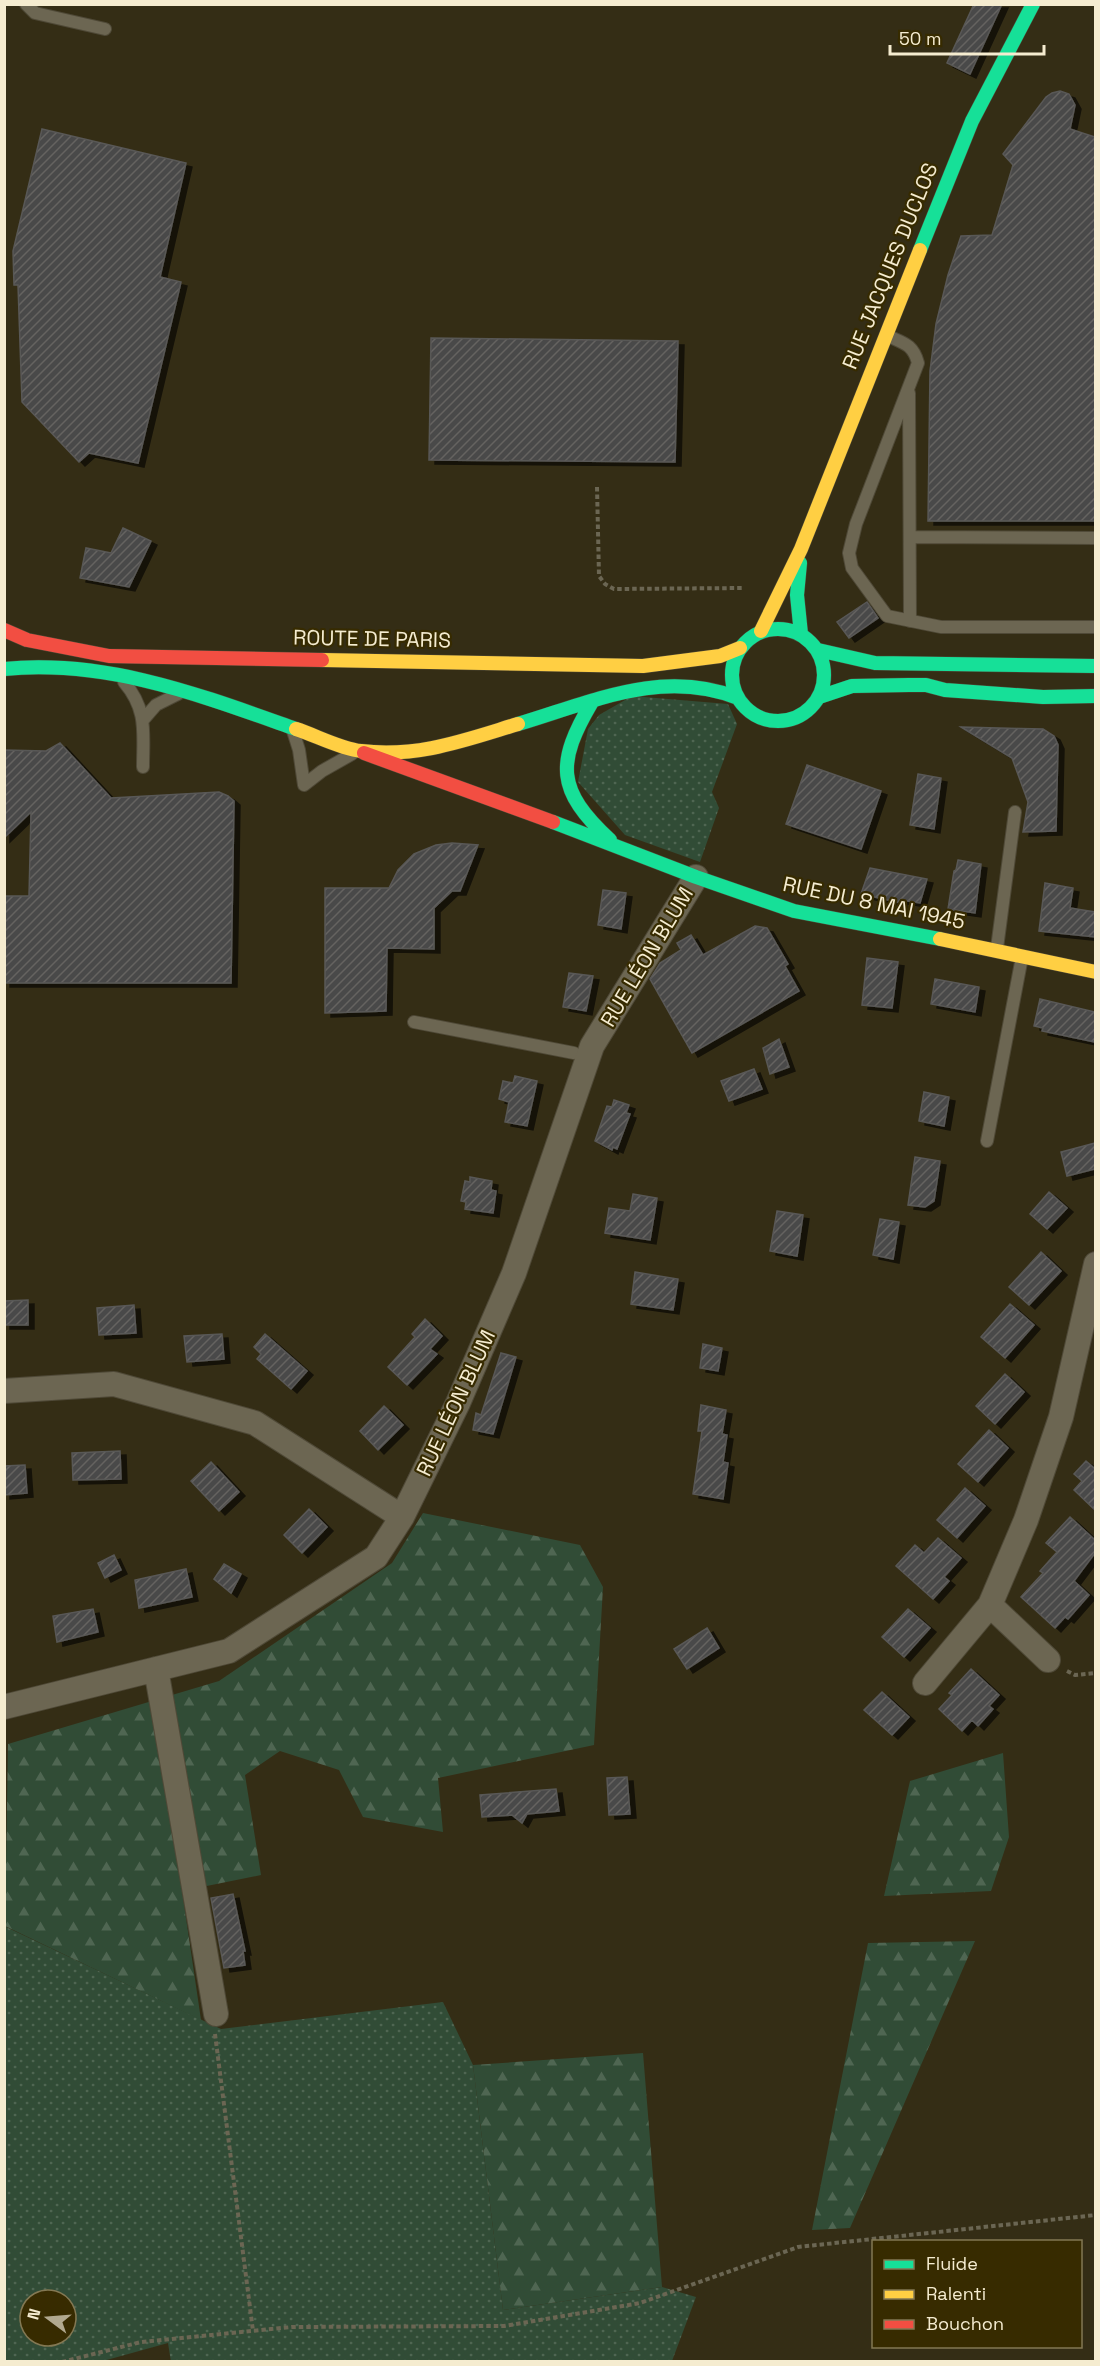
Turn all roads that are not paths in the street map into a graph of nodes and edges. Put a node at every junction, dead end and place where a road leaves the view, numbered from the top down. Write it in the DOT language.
graph roads {
  1 [pos="26,4"];
  2 [pos="1033,4"];
  3 [pos="105,29"];
  4 [pos="885,335"];
  5 [pos="909,386"];
  6 [pos="910,537"];
  7 [pos="1095,537"];
  8 [pos="801,549"];
  9 [pos="910,621"];
  10 [pos="1095,627"];
  11 [pos="4,630"];
  12 [pos="761,632"];
  13 [pos="801,634"];
  14 [pos="740,648"];
  15 [pos="818,650"];
  16 [pos="1095,666"];
  17 [pos="4,669"];
  18 [pos="117,675"];
  19 [pos="187,690"];
  20 [pos="1095,696"];
  21 [pos="819,697"];
  22 [pos="738,698"];
  23 [pos="592,702"];
  24 [pos="143,720"];
  25 [pos="292,728"];
  26 [pos="359,751"];
  27 [pos="143,767"];
  28 [pos="1015,812"];
  29 [pos="616,845"];
  30 [pos="696,877"];
  31 [pos="997,950"];
  32 [pos="1022,956"];
  33 [pos="1095,972"];
  34 [pos="414,1022"];
  35 [pos="574,1053"];
  36 [pos="987,1141"];
  37 [pos="1095,1264"];
  38 [pos="4,1390"];
  39 [pos="402,1517"];
  40 [pos="990,1605"];
  41 [pos="1048,1660"];
  42 [pos="156,1669"];
  43 [pos="925,1683"];
  44 [pos="4,1707"];
  45 [pos="216,2014"];
  1 -- 3 [label="lane"];
  2 -- 4 [label="main road, RUE JACQUES DUCLOS"];
  4 -- 5 [label="lane"];
  4 -- 8 [label="main road, RUE JACQUES DUCLOS"];
  5 -- 6 [label="lane"];
  5 -- 9 [label="lane"];
  6 -- 7 [label="lane"];
  6 -- 9 [label="lane"];
  8 -- 12 [label="main road, RUE JACQUES DUCLOS"];
  8 -- 13 [label="main road, RUE JACQUES DUCLOS"];
  9 -- 10 [label="lane"];
  11 -- 14 [label="main road, ROUTE DE PARIS"];
  12 -- 13 [label="main road"];
  12 -- 14 [label="main road"];
  13 -- 15 [label="main road"];
  14 -- 22 [label="main road"];
  15 -- 16 [label="main road"];
  15 -- 21 [label="main road"];
  17 -- 18 [label="main road"];
  18 -- 19 [label="main road"];
  18 -- 24 [label="lane"];
  19 -- 24 [label="lane"];
  19 -- 25 [label="main road"];
  20 -- 21 [label="main road"];
  21 -- 22 [label="main road"];
  22 -- 23 [label="main road"];
  23 -- 26 [label="main road"];
  23 -- 29 [label="main road"];
  24 -- 27 [label="lane"];
  25 -- 26 [label="main road"];
  25 -- 26 [label="lane"];
  26 -- 29 [label="main road"];
  28 -- 31 [label="lane"];
  29 -- 30 [label="main road, RUE DU 8 MAI 1945"];
  30 -- 31 [label="main road, RUE DU 8 MAI 1945"];
  30 -- 39 [label="street, RUE LÉON BLUM"];
  31 -- 32 [label="main road, RUE DU 8 MAI 1945"];
  32 -- 33 [label="main road, RUE DU 8 MAI 1945"];
  32 -- 36 [label="lane"];
  34 -- 35 [label="lane"];
  37 -- 40 [label="street"];
  38 -- 39 [label="street"];
  39 -- 42 [label="street, RUE LÉON BLUM"];
  40 -- 41 [label="street"];
  40 -- 43 [label="street"];
  42 -- 44 [label="street, RUE LÉON BLUM"];
  42 -- 45 [label="street"];
}
